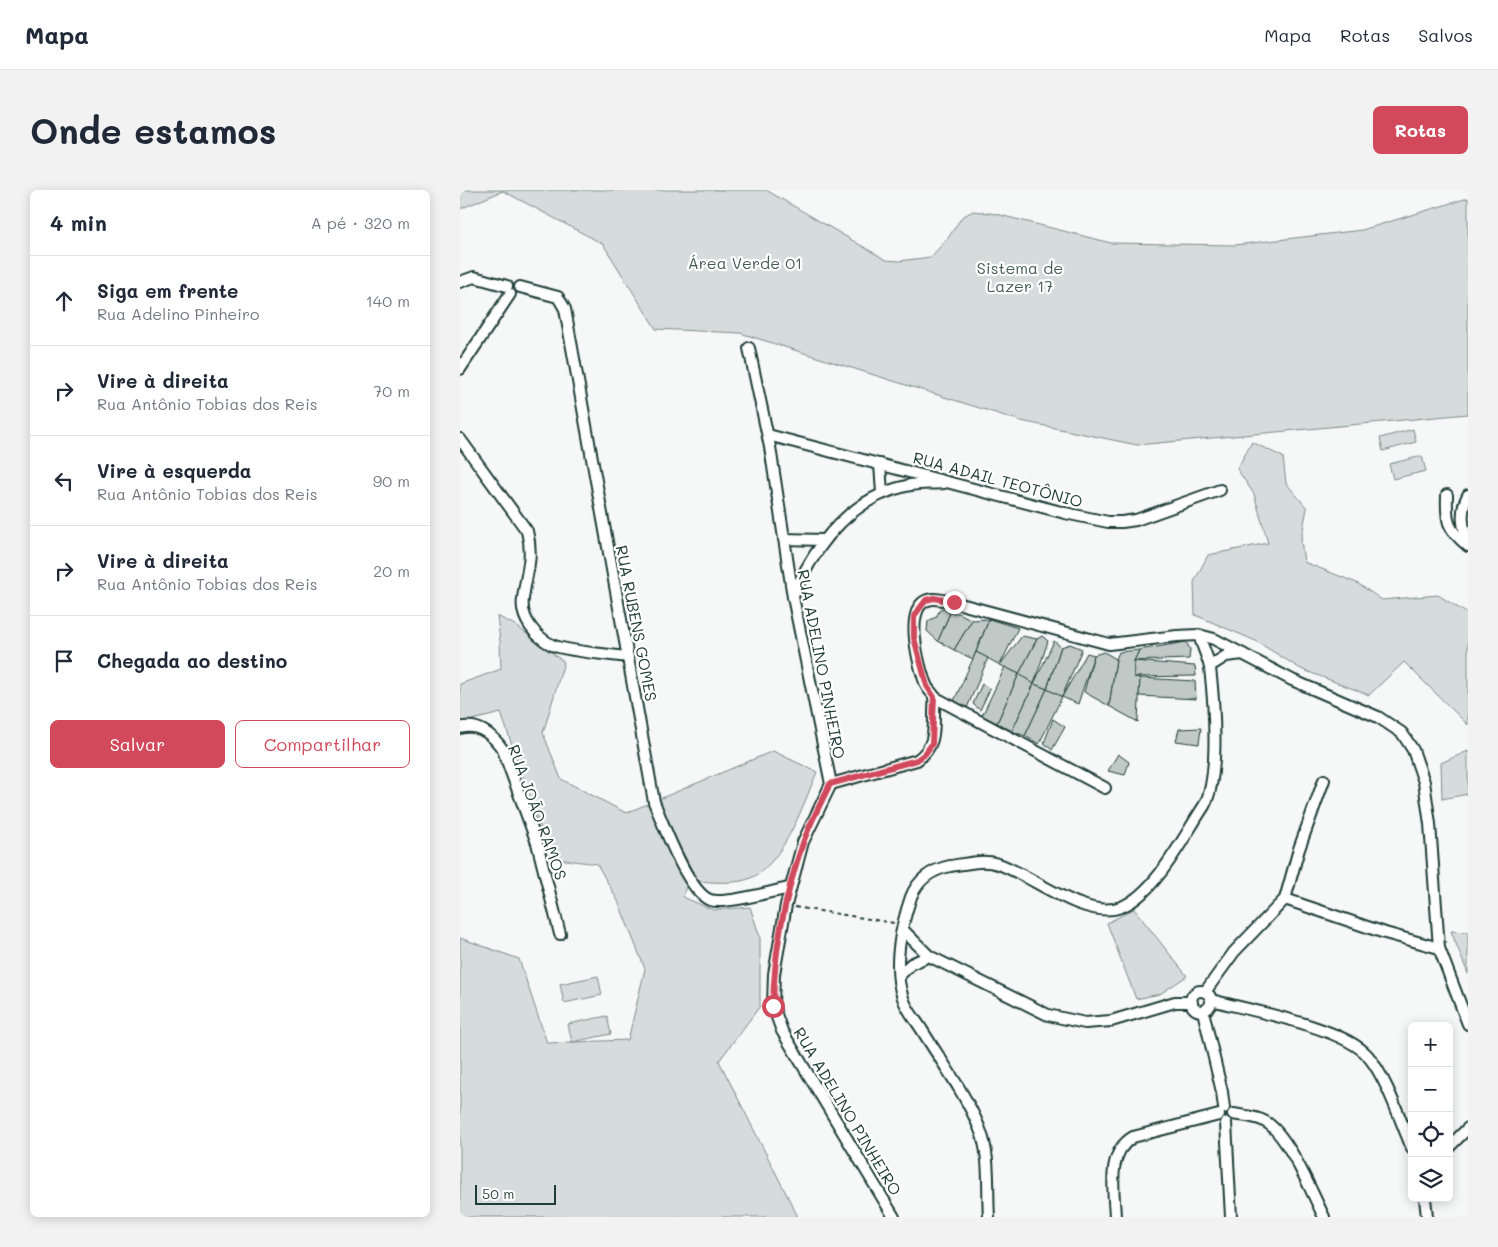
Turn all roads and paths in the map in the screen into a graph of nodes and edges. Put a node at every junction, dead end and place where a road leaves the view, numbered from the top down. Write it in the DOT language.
graph roads {
  1 [pos="460,282"];
  2 [pos="509,290"];
  3 [pos="749,348"];
  4 [pos="460,369"];
  5 [pos="768,435"];
  6 [pos="460,439"];
  7 [pos="880,464"];
  8 [pos="952,482"];
  9 [pos="1220,490"];
  10 [pos="882,494"];
  11 [pos="1447,495"];
  12 [pos="1468,495"];
  13 [pos="784,539"];
  14 [pos="823,540"];
  15 [pos="1468,546"];
  16 [pos="792,597"];
  17 [pos="1199,635"];
  18 [pos="1244,654"];
  19 [pos="628,657"];
  20 [pos="1210,666"];
  21 [pos="934,697"];
  22 [pos="460,728"];
  23 [pos="1324,780"];
  24 [pos="830,784"];
  25 [pos="1105,788"];
  26 [pos="790,888"];
  27 [pos="1285,899"];
  28 [pos="786,906"];
  29 [pos="904,927"];
  30 [pos="560,934"];
  31 [pos="1439,948"];
  32 [pos="929,956"];
  33 [pos="900,976"];
  34 [pos="1208,996"];
  35 [pos="1192,1002"];
  36 [pos="1203,1011"];
  37 [pos="1468,1024"];
  38 [pos="1221,1111"];
  39 [pos="1233,1114"];
  40 [pos="1226,1123"];
  41 [pos="1468,1128"];
  42 [pos="1408,1139"];
  43 [pos="1453,1143"];
  44 [pos="1425,1202"];
  45 [pos="894,1217"];
  46 [pos="989,1217"];
  47 [pos="1115,1217"];
  48 [pos="1231,1217"];
  49 [pos="1324,1217"];
  50 [pos="1427,1217"];
  1 -- 2 [label="street"];
  2 -- 4 [label="street"];
  2 -- 19 [label="street, RUA RUBENS GOMES"];
  3 -- 5 [label="street, RUA ADELINO PINHEIRO"];
  5 -- 7 [label="street, RUA ADAIL TEOTÔNIO"];
  5 -- 13 [label="street, RUA ADELINO PINHEIRO"];
  6 -- 19 [label="street"];
  7 -- 8 [label="street, RUA ADAIL TEOTÔNIO"];
  7 -- 10 [label="street"];
  8 -- 9 [label="street, RUA ADAIL TEOTÔNIO"];
  8 -- 10 [label="street"];
  10 -- 14 [label="street"];
  11 -- 15 [label="street"];
  12 -- 15 [label="street"];
  13 -- 14 [label="street"];
  13 -- 16 [label="street, RUA ADELINO PINHEIRO"];
  14 -- 16 [label="street"];
  16 -- 24 [label="street, RUA ADELINO PINHEIRO"];
  17 -- 18 [label="street"];
  17 -- 20 [label="street"];
  17 -- 21 [label="street"];
  18 -- 20 [label="street"];
  18 -- 31 [label="street"];
  19 -- 26 [label="street, RUA RUBENS GOMES"];
  20 -- 29 [label="street"];
  21 -- 24 [label="street"];
  21 -- 25 [label="street"];
  22 -- 30 [label="street, RUA JOÃO RAMOS"];
  23 -- 27 [label="street"];
  24 -- 26 [label="street, RUA ADELINO PINHEIRO"];
  26 -- 28 [label="street, RUA ADELINO PINHEIRO"];
  27 -- 31 [label="street"];
  27 -- 34 [label="street"];
  28 -- 29 [label="path"];
  28 -- 45 [label="street, RUA ADELINO PINHEIRO"];
  29 -- 32 [label="street"];
  29 -- 33 [label="street"];
  31 -- 37 [label="street"];
  32 -- 33 [label="street"];
  32 -- 35 [label="street"];
  33 -- 46 [label="street"];
  34 -- 35 [label="street"];
  34 -- 36 [label="street"];
  34 -- 42 [label="street"];
  35 -- 36 [label="street"];
  36 -- 38 [label="street"];
  38 -- 39 [label="street"];
  38 -- 40 [label="street"];
  38 -- 47 [label="street"];
  39 -- 40 [label="street"];
  39 -- 49 [label="street"];
  40 -- 48 [label="street"];
  41 -- 43 [label="street"];
  44 -- 50 [label="street"];
}
